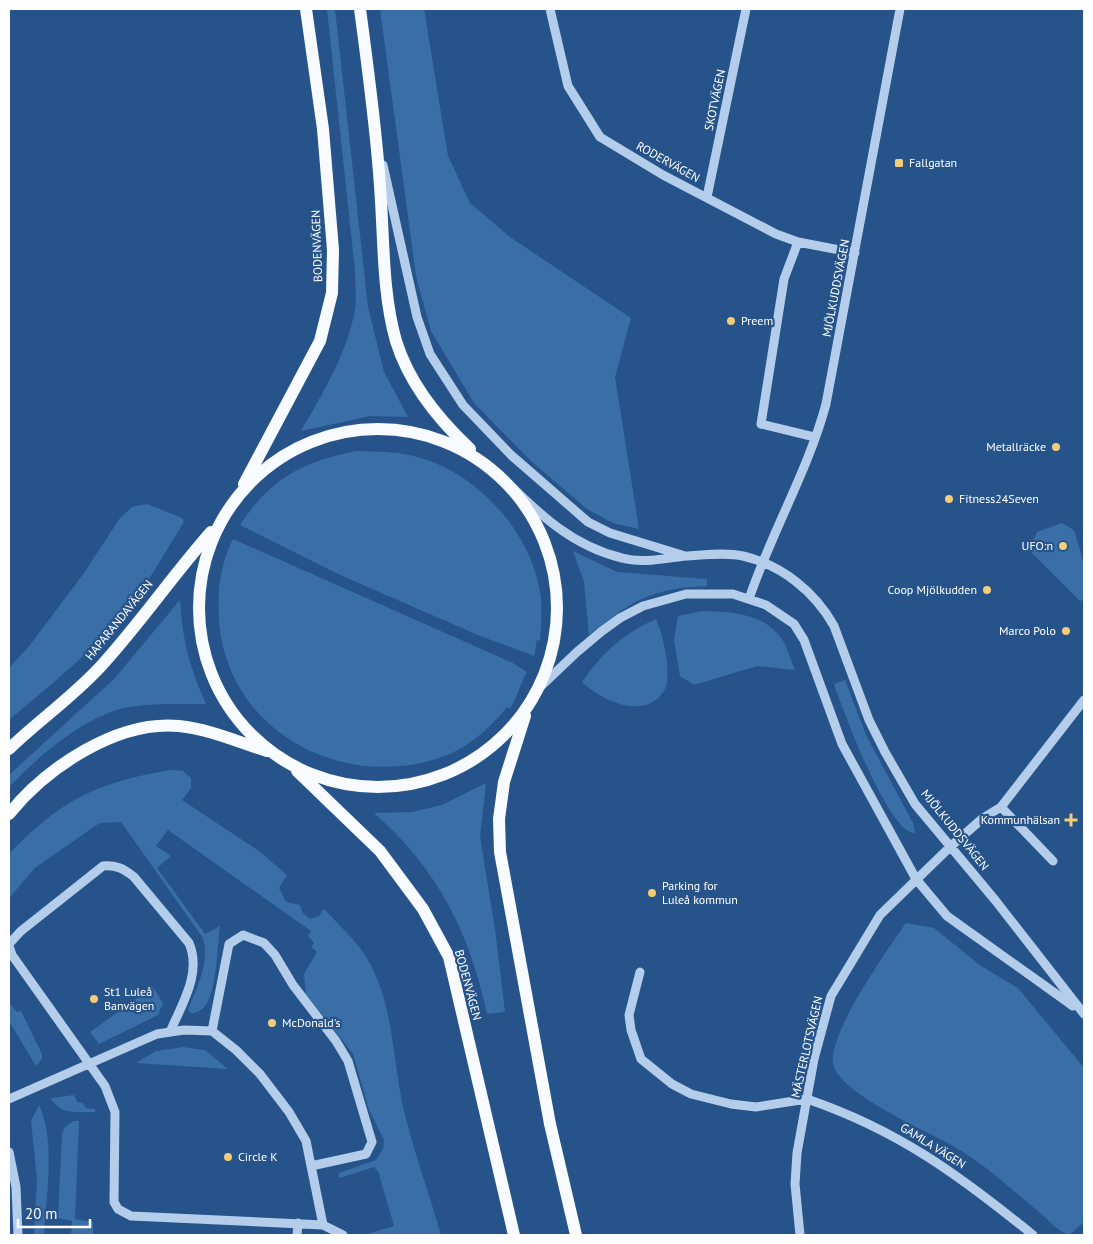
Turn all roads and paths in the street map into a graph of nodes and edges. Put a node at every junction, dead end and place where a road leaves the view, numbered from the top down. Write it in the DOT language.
graph roads {
  1 [pos="306,9"];
  2 [pos="360,9"];
  3 [pos="550,9"];
  4 [pos="746,9"];
  5 [pos="900,9"];
  6 [pos="376,131"];
  7 [pos="707,197"];
  8 [pos="798,242"];
  9 [pos="855,253"];
  10 [pos="815,437"];
  11 [pos="490,467"];
  12 [pos="504,479"];
  13 [pos="240,492"];
  14 [pos="221,521"];
  15 [pos="687,556"];
  16 [pos="761,562"];
  17 [pos="749,599"];
  18 [pos="538,689"];
  19 [pos="1084,700"];
  20 [pos="527,710"];
  21 [pos="9,749"];
  22 [pos="274,754"];
  23 [pos="290,764"];
  24 [pos="1001,807"];
  25 [pos="9,814"];
  26 [pos="950,847"];
  27 [pos="1053,861"];
  28 [pos="916,878"];
  29 [pos="9,945"];
  30 [pos="640,972"];
  31 [pos="1083,1013"];
  32 [pos="212,1031"];
  33 [pos="170,1032"];
  34 [pos="89,1066"];
  35 [pos="9,1099"];
  36 [pos="807,1099"];
  37 [pos="9,1152"];
  38 [pos="311,1166"];
  39 [pos="298,1223"];
  40 [pos="323,1225"];
  41 [pos="18,1235"];
  42 [pos="297,1235"];
  43 [pos="343,1235"];
  44 [pos="514,1235"];
  45 [pos="576,1235"];
  46 [pos="800,1235"];
  47 [pos="1033,1235"];
  1 -- 13 [label="main road, BODENVÄGEN"];
  2 -- 6 [label="main road"];
  3 -- 7 [label="street, RODERVÄGEN"];
  4 -- 7 [label="street, SKOTVÄGEN"];
  5 -- 9 [label="street, MJÖLKUDDSVÄGEN"];
  6 -- 11 [label="main road"];
  6 -- 15 [label="street"];
  7 -- 8 [label="street, RODERVÄGEN"];
  8 -- 9 [label="street, RODERVÄGEN"];
  8 -- 10 [label="street"];
  9 -- 10 [label="street, MJÖLKUDDSVÄGEN"];
  10 -- 16 [label="street, MJÖLKUDDSVÄGEN"];
  11 -- 12 [label="main road"];
  11 -- 13 [label="main road"];
  12 -- 15 [label="street, MJÖLKUDDSVÄGEN"];
  12 -- 18 [label="main road"];
  13 -- 14 [label="main road"];
  14 -- 21 [label="main road, HAPARANDAVÄGEN"];
  14 -- 22 [label="main road"];
  15 -- 16 [label="street, MJÖLKUDDSVÄGEN"];
  16 -- 17 [label="street, MJÖLKUDDSVÄGEN"];
  16 -- 26 [label="street, MJÖLKUDDSVÄGEN"];
  17 -- 18 [label="street, MJÖLKUDDSVÄGEN"];
  17 -- 28 [label="street, MJÖLKUDDSVÄGEN"];
  18 -- 20 [label="main road"];
  19 -- 24 [label="street, MÄSTERLOTSVÄGEN"];
  20 -- 23 [label="main road"];
  20 -- 45 [label="main road"];
  22 -- 23 [label="main road"];
  22 -- 25 [label="main road"];
  23 -- 44 [label="main road, BODENVÄGEN"];
  24 -- 26 [label="street, MÄSTERLOTSVÄGEN"];
  24 -- 27 [label="street"];
  26 -- 28 [label="street, MÄSTERLOTSVÄGEN"];
  26 -- 31 [label="street, MJÖLKUDDSVÄGEN"];
  28 -- 31 [label="street, MJÖLKUDDSVÄGEN"];
  28 -- 36 [label="street, MÄSTERLOTSVÄGEN"];
  29 -- 33 [label="street"];
  29 -- 34 [label="street"];
  30 -- 36 [label="street"];
  32 -- 33 [label="street"];
  32 -- 38 [label="street"];
  32 -- 38 [label="street"];
  33 -- 34 [label="street"];
  34 -- 35 [label="street"];
  34 -- 39 [label="street"];
  36 -- 46 [label="street, MÄSTERLOTSVÄGEN"];
  36 -- 47 [label="street, GAMLA VÄGEN"];
  37 -- 41 [label="street"];
  38 -- 40 [label="street"];
  39 -- 40 [label="street"];
  39 -- 42 [label="street"];
  40 -- 43 [label="street"];
}
